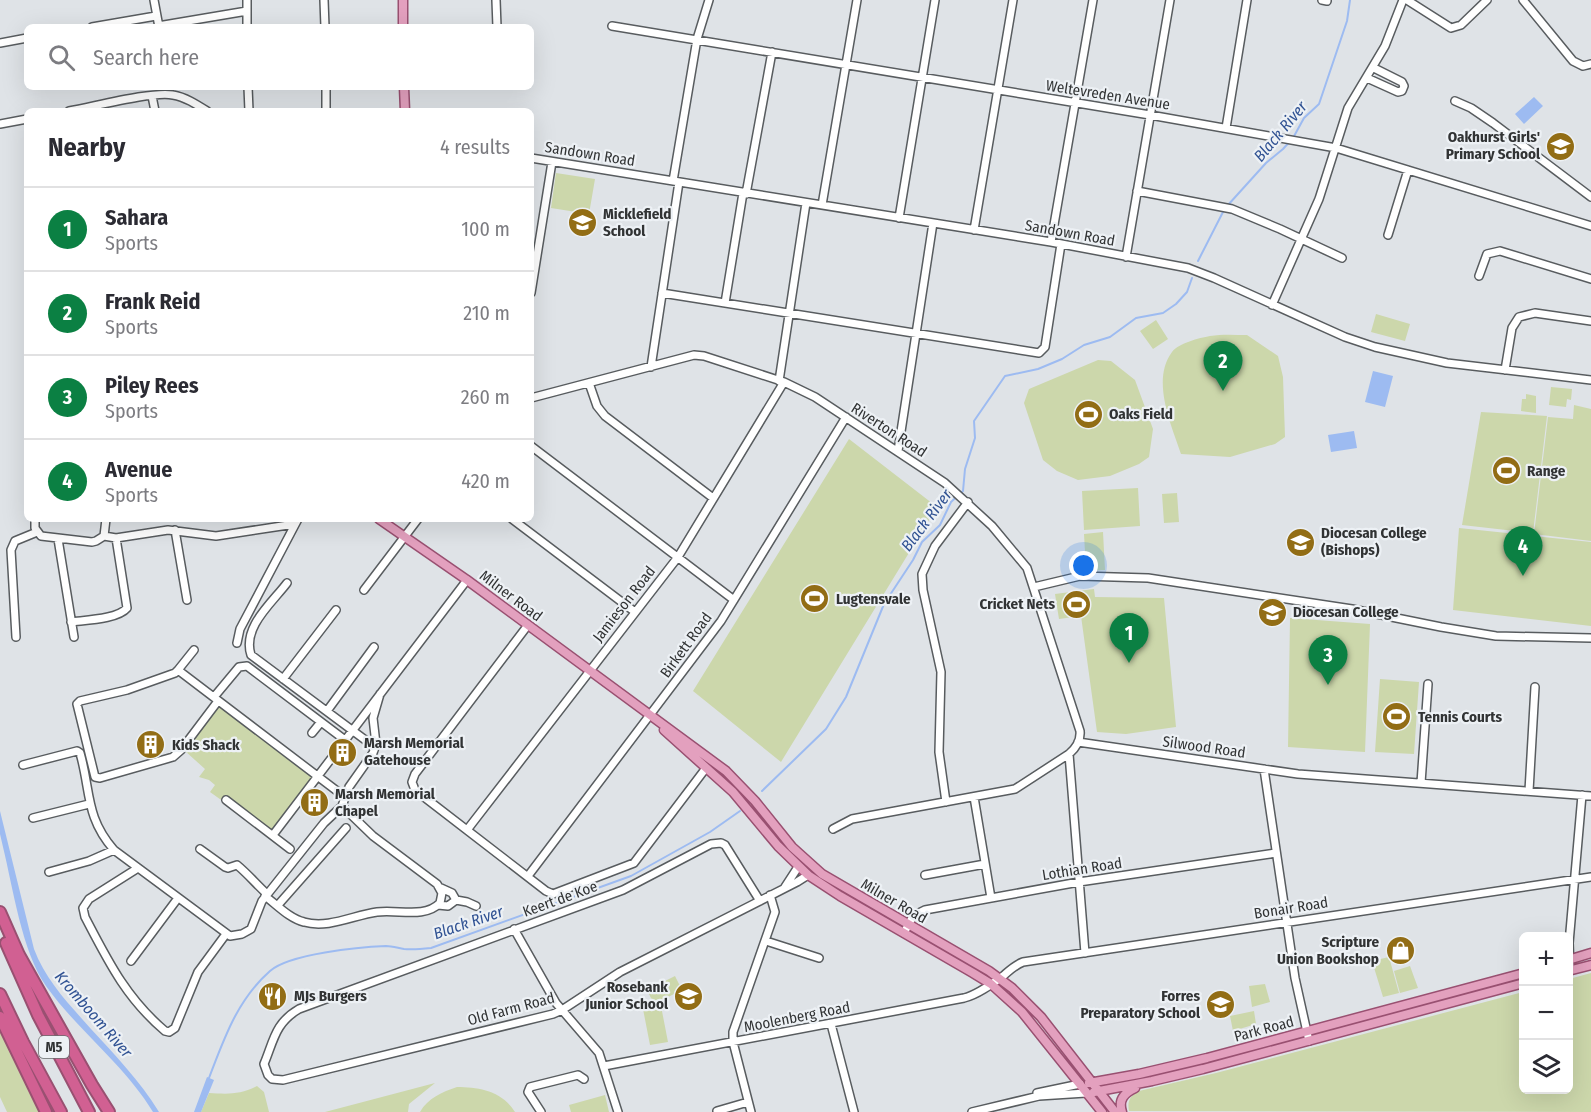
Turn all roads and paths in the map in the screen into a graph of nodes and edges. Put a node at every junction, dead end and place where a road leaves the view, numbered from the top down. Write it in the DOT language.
graph roads {
  1 [pos="154,0"];
  2 [pos="247,0"];
  3 [pos="324,0"];
  4 [pos="403,0"];
  5 [pos="496,0"];
  6 [pos="709,0"];
  7 [pos="857,0"];
  8 [pos="935,0"];
  9 [pos="1013,0"];
  10 [pos="1092,0"];
  11 [pos="1170,0"];
  12 [pos="1247,0"];
  13 [pos="1322,0"];
  14 [pos="1405,0"];
  15 [pos="1488,0"];
  16 [pos="1523,0"];
  17 [pos="1327,1"];
  18 [pos="247,11"];
  19 [pos="156,16"];
  20 [pos="109,24"];
  21 [pos="158,24"];
  22 [pos="176,24"];
  23 [pos="247,24"];
  24 [pos="325,24"];
  25 [pos="403,24"];
  26 [pos="497,24"];
  27 [pos="612,26"];
  28 [pos="24,39"];
  29 [pos="697,39"];
  30 [pos="0,43"];
  31 [pos="772,52"];
  32 [pos="846,64"];
  33 [pos="1591,64"];
  34 [pos="1374,68"];
  35 [pos="922,77"];
  36 [pos="1367,78"];
  37 [pos="248,90"];
  38 [pos="326,90"];
  39 [pos="404,90"];
  40 [pos="998,90"];
  41 [pos="170,91"];
  42 [pos="152,96"];
  43 [pos="1455,101"];
  44 [pos="1076,103"];
  45 [pos="86,108"];
  46 [pos="154,108"];
  47 [pos="202,108"];
  48 [pos="249,108"];
  49 [pos="326,108"];
  50 [pos="405,108"];
  51 [pos="1150,115"];
  52 [pos="24,120"];
  53 [pos="0,124"];
  54 [pos="1226,129"];
  55 [pos="1336,148"];
  56 [pos="534,159"];
  57 [pos="552,162"];
  58 [pos="1408,170"];
  59 [pos="676,182"];
  60 [pos="1137,191"];
  61 [pos="745,193"];
  62 [pos="1591,197"];
  63 [pos="806,203"];
  64 [pos="822,205"];
  65 [pos="898,218"];
  66 [pos="933,223"];
  67 [pos="1591,226"];
  68 [pos="974,230"];
  69 [pos="1388,235"];
  70 [pos="1302,240"];
  71 [pos="1051,242"];
  72 [pos="1061,244"];
  73 [pos="1126,257"];
  74 [pos="1342,258"];
  75 [pos="534,267"];
  76 [pos="1479,276"];
  77 [pos="1591,279"];
  78 [pos="662,293"];
  79 [pos="725,303"];
  80 [pos="1272,305"];
  81 [pos="789,313"];
  82 [pos="1591,321"];
  83 [pos="916,333"];
  84 [pos="651,367"];
  85 [pos="1505,370"];
  86 [pos="1591,380"];
  87 [pos="781,382"];
  88 [pos="589,383"];
  89 [pos="534,397"];
  90 [pos="846,417"];
  91 [pos="534,448"];
  92 [pos="898,451"];
  93 [pos="714,498"];
  94 [pos="967,501"];
  95 [pos="35,522"];
  96 [pos="106,522"];
  97 [pos="296,522"];
  98 [pos="384,522"];
  99 [pos="416,522"];
  100 [pos="516,522"];
  101 [pos="175,530"];
  102 [pos="37,532"];
  103 [pos="104,536"];
  104 [pos="405,536"];
  105 [pos="116,538"];
  106 [pos="58,539"];
  107 [pos="678,557"];
  108 [pos="467,580"];
  109 [pos="287,583"];
  110 [pos="1034,587"];
  111 [pos="364,590"];
  112 [pos="187,600"];
  113 [pos="734,600"];
  114 [pos="336,610"];
  115 [pos="635,612"];
  116 [pos="71,622"];
  117 [pos="528,625"];
  118 [pos="16,637"];
  119 [pos="74,637"];
  120 [pos="1591,638"];
  121 [pos="237,643"];
  122 [pos="374,647"];
  123 [pos="194,650"];
  124 [pos="178,670"];
  125 [pos="590,671"];
  126 [pos="283,679"];
  127 [pos="1428,684"];
  128 [pos="1535,687"];
  129 [pos="380,694"];
  130 [pos="216,699"];
  131 [pos="327,711"];
  132 [pos="651,718"];
  133 [pos="321,722"];
  134 [pos="352,730"];
  135 [pos="312,733"];
  136 [pos="375,738"];
  137 [pos="345,740"];
  138 [pos="368,742"];
  139 [pos="1078,742"];
  140 [pos="374,750"];
  141 [pos="1069,754"];
  142 [pos="23,765"];
  143 [pos="706,768"];
  144 [pos="1264,769"];
  145 [pos="317,776"];
  146 [pos="1421,783"];
  147 [pos="337,791"];
  148 [pos="1529,791"];
  149 [pos="1582,795"];
  150 [pos="1591,796"];
  151 [pos="974,797"];
  152 [pos="226,800"];
  153 [pos="946,802"];
  154 [pos="89,804"];
  155 [pos="342,806"];
  156 [pos="33,818"];
  157 [pos="346,828"];
  158 [pos="467,830"];
  159 [pos="833,830"];
  160 [pos="273,835"];
  161 [pos="200,849"];
  162 [pos="290,849"];
  163 [pos="114,850"];
  164 [pos="1276,853"];
  165 [pos="985,864"];
  166 [pos="798,867"];
  167 [pos="138,868"];
  168 [pos="49,872"];
  169 [pos="925,875"];
  170 [pos="528,876"];
  171 [pos="808,876"];
  172 [pos="1591,877"];
  173 [pos="1575,879"];
  174 [pos="1078,882"];
  175 [pos="785,887"];
  176 [pos="441,888"];
  177 [pos="266,895"];
  178 [pos="770,895"];
  179 [pos="178,898"];
  180 [pos="991,898"];
  181 [pos="456,900"];
  182 [pos="760,901"];
  183 [pos="438,905"];
  184 [pos="278,906"];
  185 [pos="476,906"];
  186 [pos="0,912"];
  187 [pos="1287,922"];
  188 [pos="909,924"];
  189 [pos="0,927"];
  190 [pos="514,929"];
  191 [pos="1570,932"];
  192 [pos="904,933"];
  193 [pos="226,934"];
  194 [pos="766,941"];
  195 [pos="1085,953"];
  196 [pos="1591,953"];
  197 [pos="819,958"];
  198 [pos="1573,959"];
  199 [pos="131,961"];
  200 [pos="1591,965"];
  201 [pos="1573,970"];
  202 [pos="1519,973"];
  203 [pos="1000,978"];
  204 [pos="991,984"];
  205 [pos="1519,984"];
  206 [pos="0,994"];
  207 [pos="562,1010"];
  208 [pos="0,1017"];
  209 [pos="831,1024"];
  210 [pos="1306,1031"];
  211 [pos="1309,1041"];
  212 [pos="733,1042"];
  213 [pos="264,1064"];
  214 [pos="604,1066"];
  215 [pos="584,1079"];
  216 [pos="1152,1081"];
  217 [pos="1092,1082"];
  218 [pos="1080,1084"];
  219 [pos="1098,1091"];
  220 [pos="1086,1093"];
  221 [pos="748,1102"];
  222 [pos="1009,1102"];
  223 [pos="717,1111"];
  224 [pos="46,1112"];
  225 [pos="61,1112"];
  226 [pos="89,1112"];
  227 [pos="109,1112"];
  228 [pos="541,1112"];
  229 [pos="618,1112"];
  230 [pos="751,1112"];
  231 [pos="855,1112"];
  232 [pos="972,1112"];
  233 [pos="1102,1112"];
  234 [pos="1115,1112"];
  235 [pos="1122,1112"];
  1 -- 19 [label="street"];
  2 -- 18 [label="street"];
  3 -- 24 [label="street"];
  4 -- 25 [label="main road"];
  5 -- 26 [label="street"];
  6 -- 29 [label="street"];
  7 -- 32 [label="street"];
  8 -- 35 [label="street"];
  9 -- 40 [label="street"];
  10 -- 44 [label="street"];
  11 -- 51 [label="street"];
  12 -- 54 [label="street"];
  13 -- 17 [label="street"];
  14 -- 15 [label="street"];
  14 -- 34 [label="street"];
  16 -- 33 [label="street"];
  18 -- 22 [label="street"];
  18 -- 23 [label="street"];
  19 -- 20 [label="street"];
  19 -- 21 [label="street"];
  27 -- 29 [label="street, Weltevreden Avenue"];
  28 -- 30 [label="street"];
  29 -- 31 [label="street, Weltevreden Avenue"];
  29 -- 59 [label="street"];
  31 -- 32 [label="street, Weltevreden Avenue"];
  31 -- 61 [label="street"];
  32 -- 35 [label="street, Weltevreden Avenue"];
  32 -- 64 [label="street"];
  34 -- 36 [label="street"];
  34 -- 36 [label="street"];
  35 -- 40 [label="street, Weltevreden Avenue"];
  35 -- 65 [label="street"];
  36 -- 55 [label="street"];
  37 -- 48 [label="street"];
  38 -- 49 [label="street"];
  39 -- 50 [label="main road"];
  40 -- 44 [label="street, Weltevreden Avenue"];
  40 -- 68 [label="street"];
  41 -- 42 [label="street"];
  41 -- 47 [label="street"];
  42 -- 45 [label="street"];
  42 -- 46 [label="street"];
  43 -- 62 [label="street"];
  44 -- 51 [label="street, Weltevreden Avenue"];
  44 -- 71 [label="street"];
  51 -- 54 [label="street, Weltevreden Avenue"];
  51 -- 60 [label="street"];
  52 -- 53 [label="street"];
  54 -- 55 [label="street, Weltevreden Avenue"];
  55 -- 58 [label="street, Weltevreden Avenue"];
  55 -- 70 [label="street"];
  56 -- 57 [label="street, Sandown Road"];
  57 -- 59 [label="street, Sandown Road"];
  57 -- 75 [label="street"];
  58 -- 67 [label="street, Weltevreden Avenue"];
  58 -- 69 [label="street"];
  59 -- 61 [label="street, Sandown Road"];
  59 -- 78 [label="street"];
  60 -- 70 [label="street"];
  60 -- 73 [label="street"];
  61 -- 63 [label="street, Sandown Road"];
  61 -- 79 [label="street"];
  63 -- 64 [label="street, Sandown Road"];
  63 -- 81 [label="street, Jamieson Road"];
  64 -- 65 [label="street, Sandown Road"];
  65 -- 66 [label="street, Sandown Road"];
  66 -- 68 [label="street, Sandown Road"];
  66 -- 83 [label="street"];
  68 -- 71 [label="street, Sandown Road"];
  70 -- 74 [label="street"];
  70 -- 80 [label="street"];
  71 -- 72 [label="street, Sandown Road"];
  72 -- 73 [label="street, Sandown Road"];
  72 -- 83 [label="street"];
  73 -- 80 [label="street, Sandown Road"];
  76 -- 77 [label="street"];
  78 -- 79 [label="street"];
  78 -- 84 [label="street"];
  79 -- 81 [label="street"];
  80 -- 85 [label="street, Sandown Road"];
  81 -- 83 [label="street"];
  81 -- 87 [label="street, Jamieson Road"];
  82 -- 85 [label="street"];
  83 -- 92 [label="street"];
  84 -- 87 [label="street, Riverton Road"];
  84 -- 88 [label="street, Riverton Road"];
  85 -- 86 [label="street, Sandown Road"];
  87 -- 90 [label="street, Riverton Road"];
  87 -- 93 [label="street, Jamieson Road"];
  88 -- 89 [label="street, Riverton Road"];
  88 -- 93 [label="street"];
  90 -- 92 [label="street, Riverton Road"];
  90 -- 113 [label="street, Birkett Road"];
  91 -- 107 [label="street"];
  92 -- 94 [label="street, Riverton Road"];
  93 -- 107 [label="street, Jamieson Road"];
  94 -- 110 [label="street, Riverton Road"];
  94 -- 153 [label="street"];
  95 -- 102 [label="street"];
  96 -- 103 [label="street"];
  97 -- 101 [label="street"];
  97 -- 121 [label="street"];
  98 -- 104 [label="main road, Milner Road"];
  99 -- 104 [label="street"];
  100 -- 115 [label="street"];
  101 -- 105 [label="street"];
  101 -- 112 [label="street"];
  102 -- 106 [label="street"];
  102 -- 118 [label="street"];
  103 -- 105 [label="street"];
  103 -- 106 [label="street"];
  104 -- 108 [label="main road, Milner Road"];
  104 -- 111 [label="street"];
  105 -- 116 [label="street"];
  106 -- 116 [label="street"];
  107 -- 113 [label="street"];
  107 -- 115 [label="street, Jamieson Road"];
  108 -- 117 [label="main road, Milner Road"];
  108 -- 129 [label="street"];
  109 -- 126 [label="street"];
  110 -- 120 [label="street"];
  110 -- 139 [label="street, Riverton Road"];
  113 -- 132 [label="street, Birkett Road"];
  114 -- 126 [label="street"];
  115 -- 125 [label="street, Jamieson Road"];
  116 -- 119 [label="street"];
  117 -- 125 [label="main road, Milner Road"];
  117 -- 158 [label="street"];
  122 -- 131 [label="street"];
  123 -- 124 [label="street"];
  124 -- 130 [label="street"];
  124 -- 130 [label="street"];
  125 -- 132 [label="main road, Milner Road"];
  125 -- 158 [label="street, Jamieson Road"];
  126 -- 131 [label="street"];
  127 -- 146 [label="street"];
  128 -- 148 [label="street"];
  129 -- 134 [label="street"];
  129 -- 136 [label="street"];
  130 -- 133 [label="street"];
  130 -- 145 [label="street"];
  131 -- 134 [label="street"];
  132 -- 143 [label="main road, Milner Road"];
  132 -- 170 [label="street, Birkett Road"];
  132 -- 188 [label="main road, Milner Road"];
  133 -- 135 [label="street"];
  133 -- 137 [label="street"];
  134 -- 137 [label="street"];
  134 -- 138 [label="street"];
  136 -- 138 [label="street"];
  136 -- 140 [label="street"];
  137 -- 145 [label="street"];
  138 -- 140 [label="street"];
  139 -- 141 [label="street"];
  139 -- 144 [label="street, Silwood Road"];
  140 -- 155 [label="street"];
  141 -- 151 [label="street"];
  141 -- 174 [label="street"];
  142 -- 154 [label="street"];
  143 -- 166 [label="main road, Milner Road"];
  143 -- 170 [label="street"];
  144 -- 146 [label="street, Silwood Road"];
  144 -- 164 [label="street"];
  145 -- 147 [label="street"];
  145 -- 160 [label="street"];
  146 -- 148 [label="street, Silwood Road"];
  148 -- 149 [label="street, Silwood Road"];
  149 -- 150 [label="street, Silwood Road"];
  149 -- 173 [label="street"];
  151 -- 153 [label="street"];
  151 -- 165 [label="street"];
  152 -- 160 [label="street"];
  153 -- 159 [label="street"];
  154 -- 156 [label="street"];
  154 -- 163 [label="street"];
  155 -- 176 [label="street"];
  155 -- 177 [label="street"];
  157 -- 184 [label="street"];
  158 -- 170 [label="street"];
  160 -- 162 [label="street"];
  161 -- 177 [label="street"];
  163 -- 167 [label="street"];
  163 -- 168 [label="street"];
  164 -- 174 [label="street, Lothian Road"];
  164 -- 187 [label="street"];
  165 -- 169 [label="street"];
  165 -- 180 [label="street"];
  166 -- 171 [label="main road, Milner Road"];
  166 -- 175 [label="street, Old Farm Road"];
  167 -- 179 [label="street"];
  167 -- 193 [label="street"];
  171 -- 175 [label="street, Old Farm Road"];
  171 -- 192 [label="main road, Milner Road"];
  172 -- 173 [label="street, Bonair Road"];
  173 -- 187 [label="street, Bonair Road"];
  173 -- 191 [label="street"];
  174 -- 180 [label="street, Lothian Road"];
  174 -- 195 [label="street"];
  175 -- 178 [label="street, Old Farm Road"];
  176 -- 181 [label="street"];
  176 -- 183 [label="street"];
  177 -- 184 [label="street"];
  177 -- 193 [label="street"];
  178 -- 182 [label="street, Old Farm Road"];
  178 -- 194 [label="street"];
  179 -- 193 [label="street"];
  179 -- 199 [label="street"];
  180 -- 188 [label="street, Lothian Road"];
  181 -- 183 [label="street"];
  181 -- 185 [label="street"];
  182 -- 190 [label="street, Keert de Koe"];
  182 -- 207 [label="street, Old Farm Road"];
  183 -- 184 [label="street"];
  186 -- 227 [label="highway"];
  187 -- 195 [label="street, Bonair Road"];
  187 -- 210 [label="street"];
  188 -- 192 [label="street, Lothian Road"];
  188 -- 203 [label="main road, Milner Road"];
  189 -- 226 [label="highway, M5"];
  190 -- 207 [label="street"];
  190 -- 213 [label="street, Keert de Koe"];
  192 -- 204 [label="main road, Milner Road"];
  194 -- 197 [label="street"];
  194 -- 212 [label="street"];
  195 -- 203 [label="street, Bonair Road"];
  196 -- 198 [label="main road"];
  200 -- 201 [label="main road"];
  202 -- 210 [label="main road, Park Road"];
  203 -- 204 [label="street, Moolenberg Road"];
  203 -- 217 [label="main road, Milner Road"];
  204 -- 209 [label="street, Moolenberg Road"];
  204 -- 218 [label="main road, Milner Road"];
  205 -- 211 [label="main road, Park Road"];
  206 -- 225 [label="highway, M5"];
  207 -- 213 [label="street, Old Farm Road"];
  207 -- 214 [label="street"];
  208 -- 224 [label="highway"];
  209 -- 212 [label="street, Moolenberg Road"];
  209 -- 231 [label="street"];
  210 -- 211 [label="street"];
  210 -- 217 [label="main road, Park Road"];
  211 -- 216 [label="main road, Park Road"];
  212 -- 214 [label="street, Moolenberg Road"];
  212 -- 221 [label="street"];
  214 -- 229 [label="street"];
  215 -- 228 [label="street"];
  216 -- 219 [label="main road, Park Road"];
  216 -- 235 [label="main road"];
  217 -- 218 [label="main road, Park Road"];
  217 -- 219 [label="main road, Milner Road"];
  218 -- 220 [label="main road, Milner Road"];
  218 -- 222 [label="street, Park Road"];
  219 -- 220 [label="main road, Park Road"];
  219 -- 234 [label="main road, Milner Road"];
  220 -- 222 [label="street, Park Road"];
  220 -- 233 [label="main road, Milner Road"];
  221 -- 223 [label="street"];
  221 -- 230 [label="street"];
  222 -- 232 [label="street, Park Road"];
}
